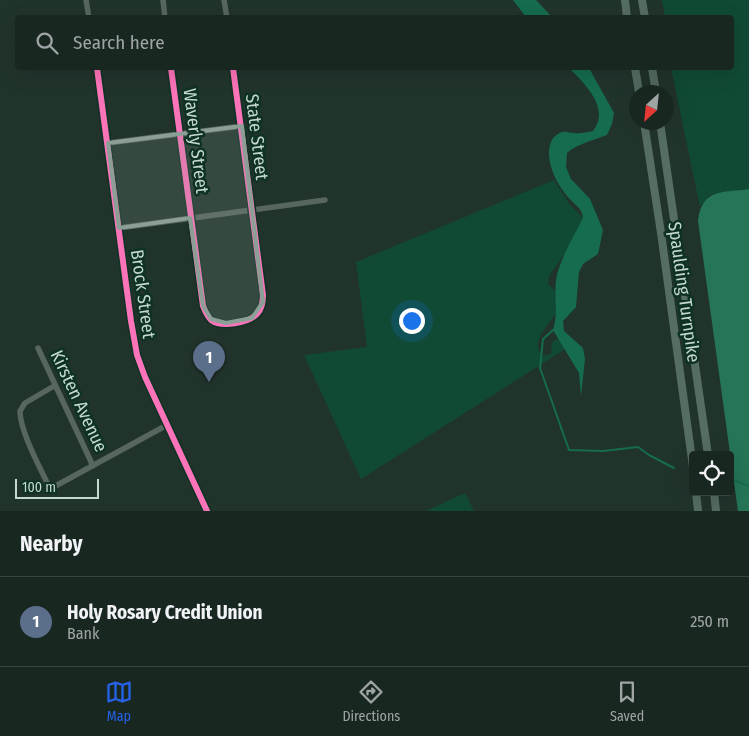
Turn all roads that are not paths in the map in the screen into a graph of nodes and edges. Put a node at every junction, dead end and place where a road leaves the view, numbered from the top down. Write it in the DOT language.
graph roads {
  1 [pos="86,0"];
  2 [pos="163,0"];
  3 [pos="224,0"];
  4 [pos="620,0"];
  5 [pos="625,0"];
  6 [pos="642,0"];
  7 [pos="88,15"];
  8 [pos="165,15"];
  9 [pos="226,15"];
  10 [pos="627,15"];
  11 [pos="627,15"];
  12 [pos="644,15"];
  13 [pos="97,70"];
  14 [pos="171,70"];
  15 [pos="233,70"];
  16 [pos="635,70"];
  17 [pos="652,70"];
  18 [pos="638,85"];
  19 [pos="655,85"];
  20 [pos="242,126"];
  21 [pos="645,130"];
  22 [pos="661,130"];
  23 [pos="180,134"];
  24 [pos="108,143"];
  25 [pos="325,200"];
  26 [pos="252,210"];
  27 [pos="190,218"];
  28 [pos="119,228"];
  29 [pos="38,348"];
  30 [pos="54,386"];
  31 [pos="167,425"];
  32 [pos="691,451"];
  33 [pos="707,451"];
  34 [pos="93,466"];
  35 [pos="696,496"];
  36 [pos="714,496"];
  37 [pos="207,511"];
  38 [pos="698,511"];
  39 [pos="716,511"];
  1 -- 7 [label="street"];
  2 -- 8 [label="street"];
  3 -- 9 [label="street"];
  4 -- 10 [label="highway"];
  5 -- 11 [label="highway"];
  6 -- 12 [label="highway"];
  13 -- 24 [label="street, Brock Street"];
  14 -- 23 [label="street, Waverly Street"];
  15 -- 20 [label="street, State Street"];
  16 -- 18 [label="highway"];
  17 -- 19 [label="highway"];
  20 -- 23 [label="street"];
  20 -- 26 [label="street, State Street"];
  21 -- 32 [label="highway, Spaulding Turnpike"];
  22 -- 33 [label="highway, Spaulding Turnpike"];
  23 -- 24 [label="street"];
  23 -- 27 [label="street, Waverly Street"];
  24 -- 28 [label="street, Brock Street"];
  25 -- 26 [label="street"];
  26 -- 27 [label="street"];
  26 -- 27 [label="street, State Street"];
  27 -- 28 [label="street"];
  28 -- 31 [label="street, Brock Street"];
  29 -- 30 [label="street, Kirsten Avenue"];
  30 -- 34 [label="street, Kirsten Avenue"];
  30 -- 34 [label="street"];
  31 -- 34 [label="street"];
  31 -- 37 [label="street, Brock Street"];
  35 -- 38 [label="highway"];
  36 -- 39 [label="highway"];
}
